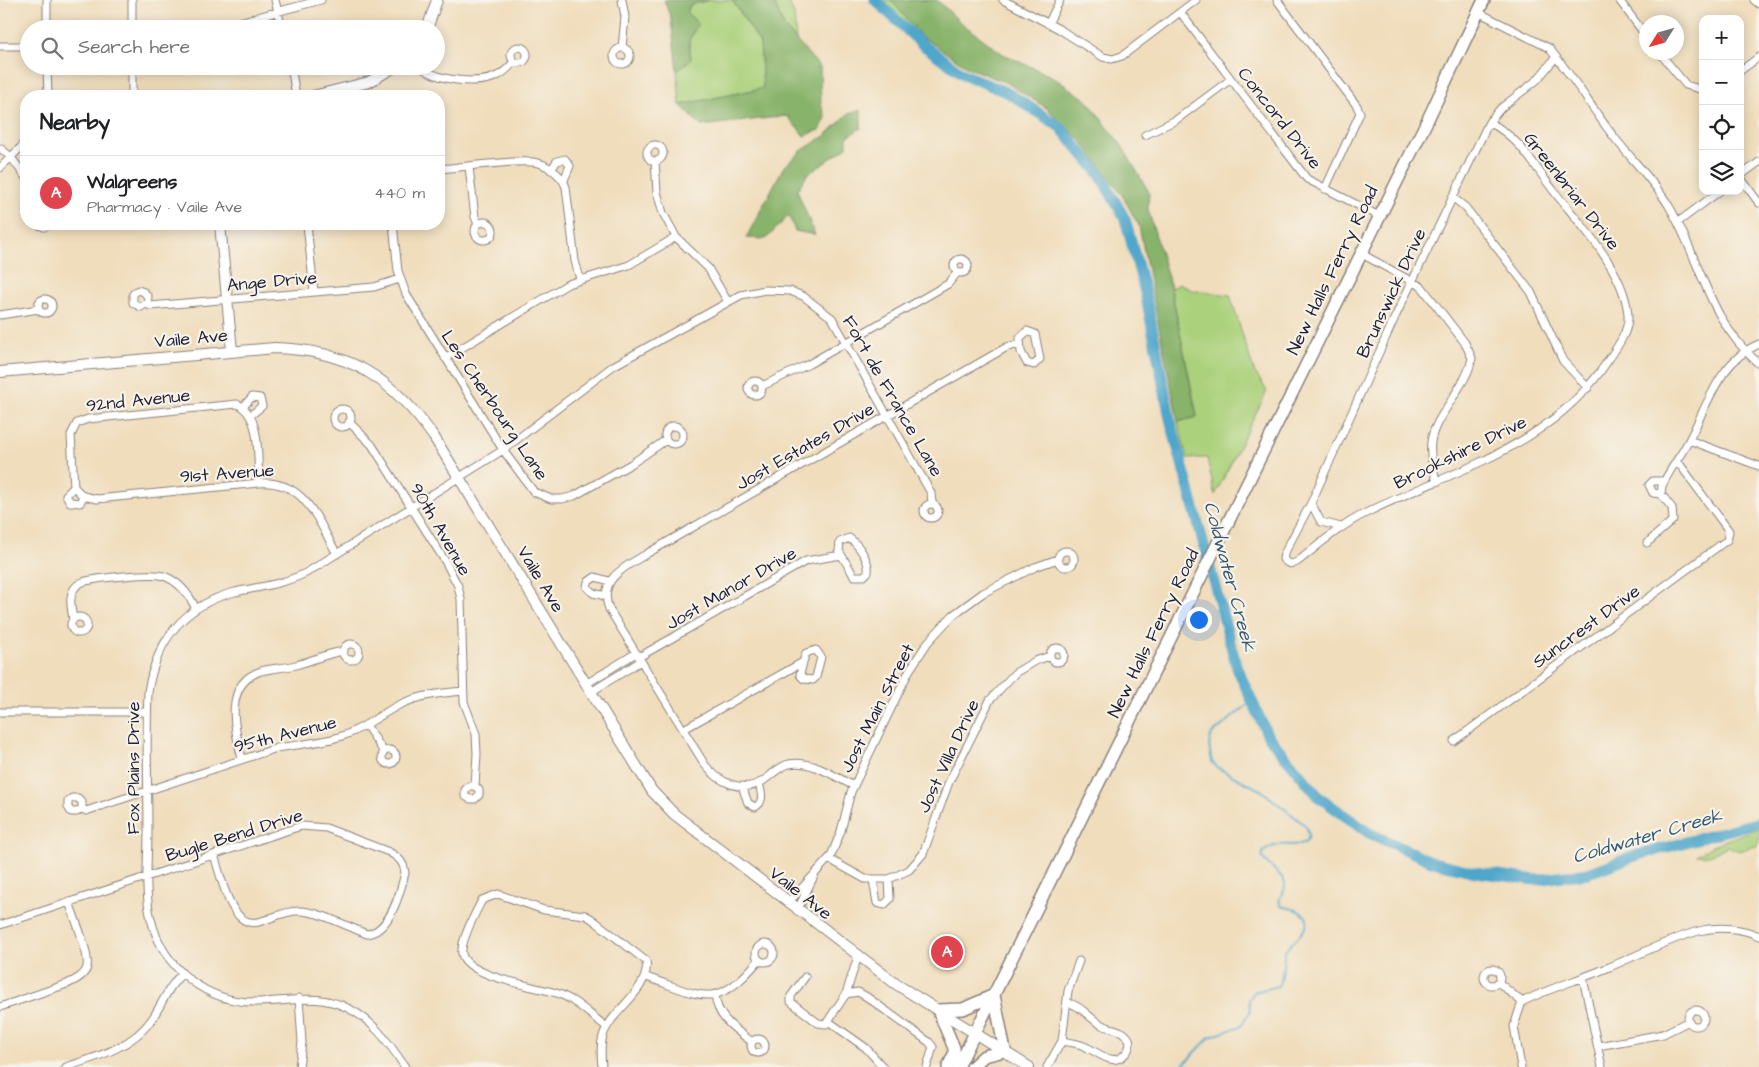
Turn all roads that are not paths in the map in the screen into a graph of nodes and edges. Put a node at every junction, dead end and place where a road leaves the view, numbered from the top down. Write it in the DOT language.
graph roads {
  1 [pos="47,0"];
  2 [pos="132,0"];
  3 [pos="275,0"];
  4 [pos="321,0"];
  5 [pos="437,0"];
  6 [pos="622,0"];
  7 [pos="1003,0"];
  8 [pos="1060,0"];
  9 [pos="1196,0"];
  10 [pos="1277,0"];
  11 [pos="1484,0"];
  12 [pos="1620,0"];
  13 [pos="1754,0"];
  14 [pos="1759,4"];
  15 [pos="278,11"];
  16 [pos="1180,12"];
  17 [pos="1478,12"];
  18 [pos="47,20"];
  19 [pos="132,20"];
  20 [pos="246,20"];
  21 [pos="280,20"];
  22 [pos="430,20"];
  23 [pos="1048,24"];
  24 [pos="1639,26"];
  25 [pos="0,46"];
  26 [pos="20,46"];
  27 [pos="622,48"];
  28 [pos="1556,57"];
  29 [pos="1759,57"];
  30 [pos="1666,60"];
  31 [pos="514,62"];
  32 [pos="1744,68"];
  33 [pos="48,75"];
  34 [pos="132,75"];
  35 [pos="292,75"];
  36 [pos="381,75"];
  37 [pos="438,75"];
  38 [pos="1231,79"];
  39 [pos="1699,89"];
  40 [pos="48,90"];
  41 [pos="132,90"];
  42 [pos="295,90"];
  43 [pos="337,90"];
  44 [pos="1489,122"];
  45 [pos="1145,135"];
  46 [pos="0,148"];
  47 [pos="20,148"];
  48 [pos="11,157"];
  49 [pos="655,161"];
  50 [pos="1759,162"];
  51 [pos="469,167"];
  52 [pos="0,168"];
  53 [pos="445,169"];
  54 [pos="20,170"];
  55 [pos="551,170"];
  56 [pos="1744,173"];
  57 [pos="564,180"];
  58 [pos="1744,182"];
  59 [pos="1325,189"];
  60 [pos="1715,195"];
  61 [pos="1452,197"];
  62 [pos="1759,204"];
  63 [pos="1379,216"];
  64 [pos="1678,222"];
  65 [pos="478,224"];
  66 [pos="221,230"];
  67 [pos="309,230"];
  68 [pos="395,230"];
  69 [pos="676,237"];
  70 [pos="1360,253"];
  71 [pos="957,273"];
  72 [pos="400,279"];
  73 [pos="580,279"];
  74 [pos="1414,280"];
  75 [pos="314,292"];
  76 [pos="227,299"];
  77 [pos="728,302"];
  78 [pos="147,303"];
  79 [pos="39,309"];
  80 [pos="0,315"];
  81 [pos="1628,316"];
  82 [pos="846,342"];
  83 [pos="1020,344"];
  84 [pos="1759,344"];
  85 [pos="1744,350"];
  86 [pos="232,351"];
  87 [pos="445,358"];
  88 [pos="1759,364"];
  89 [pos="0,372"];
  90 [pos="762,386"];
  91 [pos="1588,388"];
  92 [pos="243,407"];
  93 [pos="251,415"];
  94 [pos="888,416"];
  95 [pos="349,422"];
  96 [pos="666,440"];
  97 [pos="1689,440"];
  98 [pos="503,450"];
  99 [pos="1675,463"];
  100 [pos="1759,466"];
  101 [pos="460,476"];
  102 [pos="1664,481"];
  103 [pos="1437,482"];
  104 [pos="260,483"];
  105 [pos="78,492"];
  106 [pos="1661,494"];
  107 [pos="932,503"];
  108 [pos="1311,503"];
  109 [pos="411,507"];
  110 [pos="1341,527"];
  111 [pos="1647,543"];
  112 [pos="337,554"];
  113 [pos="841,555"];
  114 [pos="1058,559"];
  115 [pos="1287,563"];
  116 [pos="609,581"];
  117 [pos="606,596"];
  118 [pos="196,609"];
  119 [pos="73,620"];
  120 [pos="344,651"];
  121 [pos="1050,656"];
  122 [pos="639,657"];
  123 [pos="803,662"];
  124 [pos="589,688"];
  125 [pos="464,691"];
  126 [pos="0,712"];
  127 [pos="147,712"];
  128 [pos="366,725"];
  129 [pos="684,729"];
  130 [pos="1454,741"];
  131 [pos="384,752"];
  132 [pos="242,759"];
  133 [pos="759,783"];
  134 [pos="475,786"];
  135 [pos="742,786"];
  136 [pos="854,786"];
  137 [pos="148,791"];
  138 [pos="82,808"];
  139 [pos="214,856"];
  140 [pos="829,859"];
  141 [pos="814,876"];
  142 [pos="148,877"];
  143 [pos="889,879"];
  144 [pos="873,880"];
  145 [pos="70,902"];
  146 [pos="788,903"];
  147 [pos="797,911"];
  148 [pos="0,925"];
  149 [pos="1758,934"];
  150 [pos="858,956"];
  151 [pos="760,960"];
  152 [pos="1079,961"];
  153 [pos="182,974"];
  154 [pos="646,977"];
  155 [pos="805,977"];
  156 [pos="1583,978"];
  157 [pos="1498,982"];
  158 [pos="846,994"];
  159 [pos="715,995"];
  160 [pos="994,995"];
  161 [pos="299,998"];
  162 [pos="1522,1002"];
  163 [pos="1067,1003"];
  164 [pos="0,1007"];
  165 [pos="938,1010"];
  166 [pos="828,1021"];
  167 [pos="1689,1022"];
  168 [pos="607,1027"];
  169 [pos="975,1032"];
  170 [pos="1062,1041"];
  171 [pos="752,1042"];
  172 [pos="1598,1046"];
  173 [pos="1005,1051"];
  174 [pos="66,1067"];
  175 [pos="299,1067"];
  176 [pos="405,1067"];
  177 [pos="602,1067"];
  178 [pos="883,1067"];
  179 [pos="927,1067"];
  180 [pos="948,1067"];
  181 [pos="958,1067"];
  182 [pos="972,1067"];
  183 [pos="1028,1067"];
  184 [pos="1047,1067"];
  185 [pos="1521,1067"];
  186 [pos="1602,1067"];
  1 -- 18 [label="street"];
  2 -- 19 [label="street"];
  3 -- 15 [label="street"];
  4 -- 15 [label="street"];
  5 -- 22 [label="main road"];
  6 -- 27 [label="street"];
  7 -- 23 [label="street"];
  8 -- 23 [label="street"];
  9 -- 16 [label="street"];
  10 -- 59 [label="street"];
  11 -- 17 [label="main road, New Halls Ferry Road"];
  12 -- 24 [label="street"];
  13 -- 14 [label="street"];
  15 -- 20 [label="street"];
  15 -- 21 [label="street"];
  16 -- 23 [label="street"];
  16 -- 38 [label="street, Concord Drive"];
  17 -- 28 [label="street"];
  17 -- 63 [label="main road, New Halls Ferry Road"];
  25 -- 26 [label="street"];
  28 -- 44 [label="street, Brunswick Drive"];
  28 -- 64 [label="street"];
  29 -- 32 [label="street"];
  30 -- 39 [label="street"];
  31 -- 37 [label="street"];
  33 -- 40 [label="street"];
  34 -- 41 [label="street"];
  35 -- 42 [label="street"];
  36 -- 43 [label="main road"];
  38 -- 45 [label="street"];
  38 -- 59 [label="street, Concord Drive"];
  44 -- 61 [label="street, Brunswick Drive"];
  44 -- 81 [label="street, Greenbriar Drive"];
  46 -- 48 [label="street"];
  47 -- 48 [label="street"];
  48 -- 52 [label="street"];
  48 -- 54 [label="street"];
  49 -- 69 [label="street"];
  50 -- 56 [label="street"];
  51 -- 53 [label="street"];
  51 -- 55 [label="street"];
  51 -- 65 [label="street"];
  55 -- 57 [label="street"];
  55 -- 57 [label="street"];
  57 -- 73 [label="street"];
  58 -- 62 [label="street"];
  59 -- 63 [label="street, Concord Drive"];
  60 -- 64 [label="street"];
  61 -- 74 [label="street, Brunswick Drive"];
  61 -- 91 [label="street"];
  63 -- 70 [label="main road, New Halls Ferry Road"];
  64 -- 85 [label="street"];
  66 -- 76 [label="main road"];
  67 -- 75 [label="street"];
  68 -- 72 [label="street, Les Cherbourg Lane"];
  69 -- 73 [label="street"];
  69 -- 77 [label="street"];
  70 -- 74 [label="street"];
  70 -- 160 [label="main road, New Halls Ferry Road"];
  71 -- 82 [label="street"];
  72 -- 75 [label="street, Ange Drive"];
  72 -- 87 [label="street, Les Cherbourg Lane"];
  73 -- 87 [label="street"];
  74 -- 103 [label="street"];
  74 -- 108 [label="street, Brunswick Drive"];
  75 -- 76 [label="street, Ange Drive"];
  76 -- 78 [label="street, Ange Drive"];
  76 -- 86 [label="main road"];
  77 -- 82 [label="street, Fort de France Lane"];
  77 -- 98 [label="street, Fort de France Lane"];
  79 -- 80 [label="street"];
  81 -- 91 [label="street, Brookshire Drive"];
  82 -- 90 [label="street"];
  82 -- 94 [label="street, Fort de France Lane"];
  83 -- 83 [label="street, Jost Estates Drive"];
  83 -- 94 [label="street, Jost Estates Drive"];
  84 -- 85 [label="street"];
  85 -- 88 [label="street"];
  85 -- 97 [label="street"];
  86 -- 89 [label="main road, Vaile Ave"];
  86 -- 101 [label="main road, Vaile Ave"];
  87 -- 98 [label="street, Les Cherbourg Lane"];
  91 -- 103 [label="street, Brookshire Drive"];
  92 -- 93 [label="street"];
  92 -- 93 [label="street, 92nd Avenue"];
  92 -- 105 [label="street, 92nd Avenue"];
  93 -- 104 [label="street"];
  94 -- 107 [label="street, Fort de France Lane"];
  94 -- 116 [label="street, Jost Estates Drive"];
  95 -- 109 [label="street, 90th Avenue"];
  96 -- 98 [label="street, Les Cherbourg Lane"];
  97 -- 99 [label="street"];
  97 -- 100 [label="street"];
  98 -- 101 [label="street, Fort de France Lane"];
  99 -- 102 [label="street"];
  99 -- 130 [label="street, Suncrest Drive"];
  101 -- 109 [label="street, Fox Plains Drive"];
  101 -- 124 [label="main road, Vaile Ave"];
  102 -- 106 [label="street"];
  102 -- 106 [label="street"];
  103 -- 110 [label="street, Brookshire Drive"];
  104 -- 105 [label="street, 91st Avenue"];
  104 -- 112 [label="street, 91st Avenue"];
  106 -- 111 [label="street"];
  108 -- 110 [label="street"];
  108 -- 115 [label="street, Brunswick Drive"];
  109 -- 112 [label="street, Fox Plains Drive"];
  109 -- 125 [label="street, 90th Avenue"];
  110 -- 115 [label="street, Brookshire Drive"];
  112 -- 118 [label="street, Fox Plains Drive"];
  113 -- 113 [label="street"];
  113 -- 122 [label="street, Jost Manor Drive"];
  114 -- 136 [label="street, Jost Main Street"];
  116 -- 117 [label="street"];
  116 -- 117 [label="street"];
  117 -- 122 [label="street"];
  118 -- 119 [label="street"];
  118 -- 127 [label="street, Fox Plains Drive"];
  120 -- 132 [label="street"];
  121 -- 143 [label="street, Jost Villa Drive"];
  122 -- 124 [label="street, Jost Manor Drive"];
  122 -- 129 [label="street"];
  123 -- 129 [label="street"];
  124 -- 146 [label="main road, Vaile Ave"];
  125 -- 128 [label="street, 95th Avenue"];
  125 -- 134 [label="street, 90th Avenue"];
  126 -- 127 [label="street"];
  127 -- 137 [label="street, Fox Plains Drive"];
  128 -- 131 [label="street"];
  128 -- 132 [label="street, 95th Avenue"];
  129 -- 135 [label="street"];
  132 -- 137 [label="street, 95th Avenue"];
  133 -- 135 [label="street"];
  133 -- 135 [label="street"];
  133 -- 136 [label="street"];
  136 -- 140 [label="street, Jost Main Street"];
  137 -- 138 [label="street, 95th Avenue"];
  137 -- 142 [label="street, Fox Plains Drive"];
  139 -- 139 [label="street, Bugle Bend Drive"];
  139 -- 142 [label="street, Bugle Bend Drive"];
  140 -- 141 [label="street, Jost Main Street"];
  140 -- 144 [label="street, Jost Villa Drive"];
  141 -- 146 [label="street, Jost Main Street"];
  141 -- 147 [label="street, Jost Main Street"];
  142 -- 145 [label="street, Bugle Bend Drive"];
  142 -- 153 [label="street, Fox Plains Drive"];
  143 -- 144 [label="street, Jost Villa Drive"];
  143 -- 144 [label="street"];
  145 -- 148 [label="street, Bugle Bend Drive"];
  145 -- 164 [label="street"];
  146 -- 147 [label="main road, Vaile Ave"];
  147 -- 150 [label="main road, Vaile Ave"];
  149 -- 156 [label="street"];
  150 -- 158 [label="street"];
  150 -- 165 [label="main road, Vaile Ave"];
  151 -- 159 [label="street"];
  152 -- 163 [label="street"];
  153 -- 161 [label="street, Fox Plains Drive"];
  153 -- 174 [label="street"];
  154 -- 159 [label="street"];
  154 -- 168 [label="street"];
  154 -- 168 [label="street"];
  155 -- 166 [label="street"];
  156 -- 162 [label="street"];
  156 -- 172 [label="street"];
  157 -- 162 [label="street"];
  158 -- 166 [label="street"];
  158 -- 179 [label="street"];
  159 -- 171 [label="street"];
  160 -- 165 [label="main road"];
  160 -- 169 [label="main road, New Halls Ferry Road"];
  160 -- 173 [label="main road"];
  161 -- 175 [label="street"];
  161 -- 176 [label="street, Fox Plains Drive"];
  162 -- 185 [label="street"];
  163 -- 170 [label="street"];
  163 -- 170 [label="street"];
  165 -- 169 [label="main road, Vaile Ave"];
  165 -- 180 [label="main road"];
  166 -- 178 [label="street"];
  167 -- 172 [label="street"];
  168 -- 177 [label="street"];
  169 -- 173 [label="main road, Vaile Ave"];
  169 -- 181 [label="main road, New Halls Ferry Road"];
  170 -- 184 [label="street"];
  172 -- 186 [label="street"];
  173 -- 182 [label="main road"];
  173 -- 183 [label="main road, Vaile Ave"];
}
